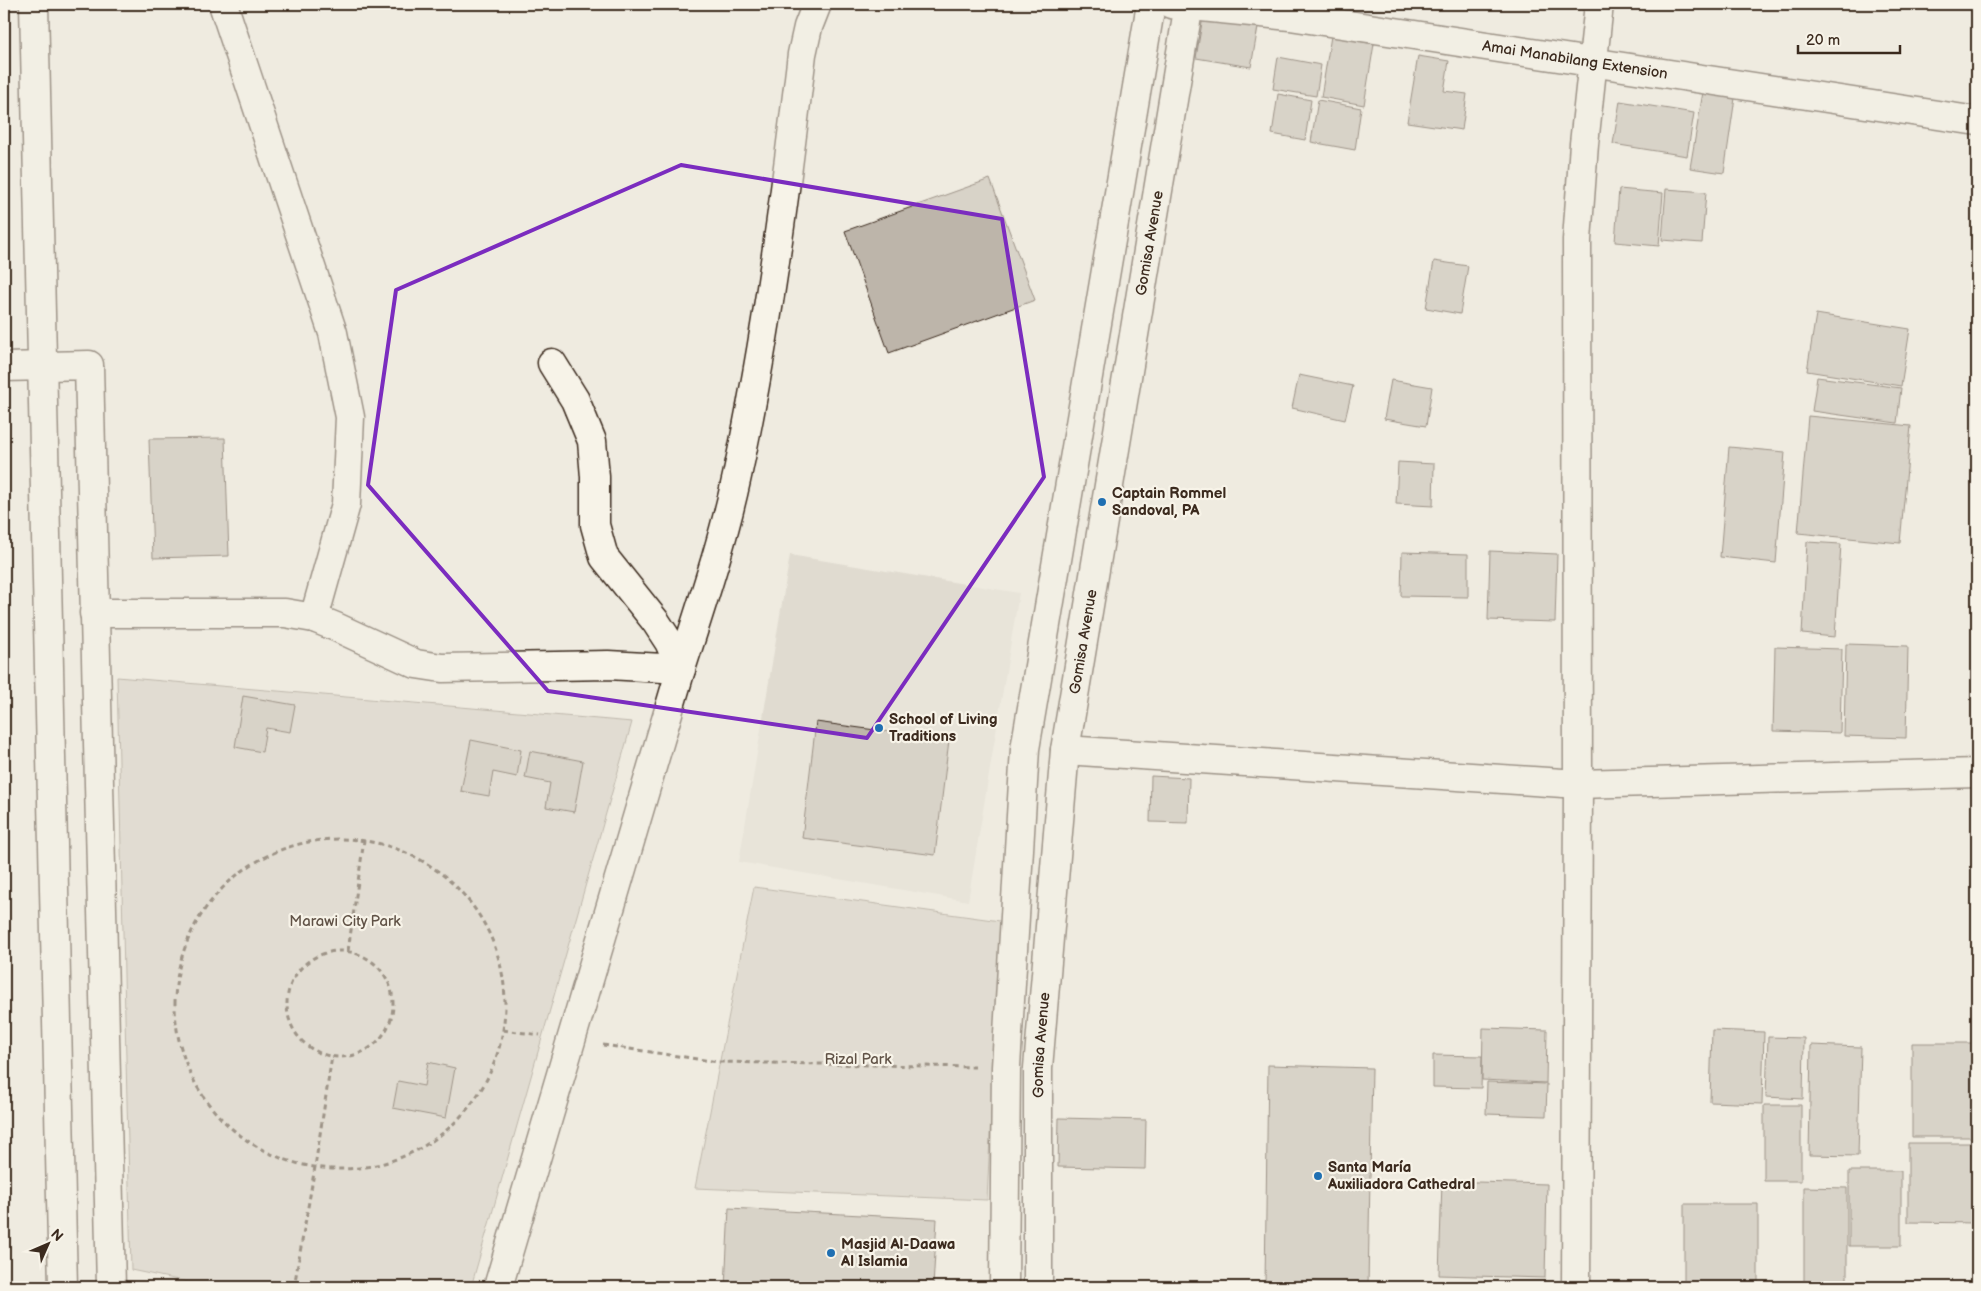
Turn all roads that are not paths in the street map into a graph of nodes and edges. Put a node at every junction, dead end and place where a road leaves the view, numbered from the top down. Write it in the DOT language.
graph roads {
  1 [pos="34,4"];
  2 [pos="223,4"];
  3 [pos="817,4"];
  4 [pos="1151,4"];
  5 [pos="1183,4"];
  6 [pos="1599,4"];
  7 [pos="1592,63"];
  8 [pos="1977,121"];
  9 [pos="552,364"];
  10 [pos="42,366"];
  11 [pos="4,367"];
  12 [pos="94,613"];
  13 [pos="314,618"];
  14 [pos="681,669"];
  15 [pos="1064,750"];
  16 [pos="1977,773"];
  17 [pos="1578,784"];
  18 [pos="63,1287"];
  19 [pos="111,1287"];
  20 [pos="498,1287"];
  21 [pos="1004,1287"];
  22 [pos="1038,1287"];
  23 [pos="1576,1287"];
  1 -- 10 [label="street"];
  2 -- 13 [label="street"];
  3 -- 14 [label="street"];
  4 -- 21 [label="street"];
  5 -- 7 [label="street, Amai Manabilang Extension"];
  5 -- 15 [label="street, Gomisa Avenue"];
  6 -- 7 [label="street"];
  7 -- 8 [label="street, Amai Manabilang Extension"];
  7 -- 17 [label="street"];
  9 -- 14 [label="street"];
  10 -- 11 [label="street"];
  10 -- 12 [label="street"];
  10 -- 18 [label="street"];
  12 -- 13 [label="street"];
  12 -- 19 [label="street"];
  13 -- 14 [label="street"];
  14 -- 20 [label="street"];
  15 -- 17 [label="street"];
  15 -- 22 [label="street, Gomisa Avenue"];
  16 -- 17 [label="street"];
  17 -- 23 [label="street"];
}
